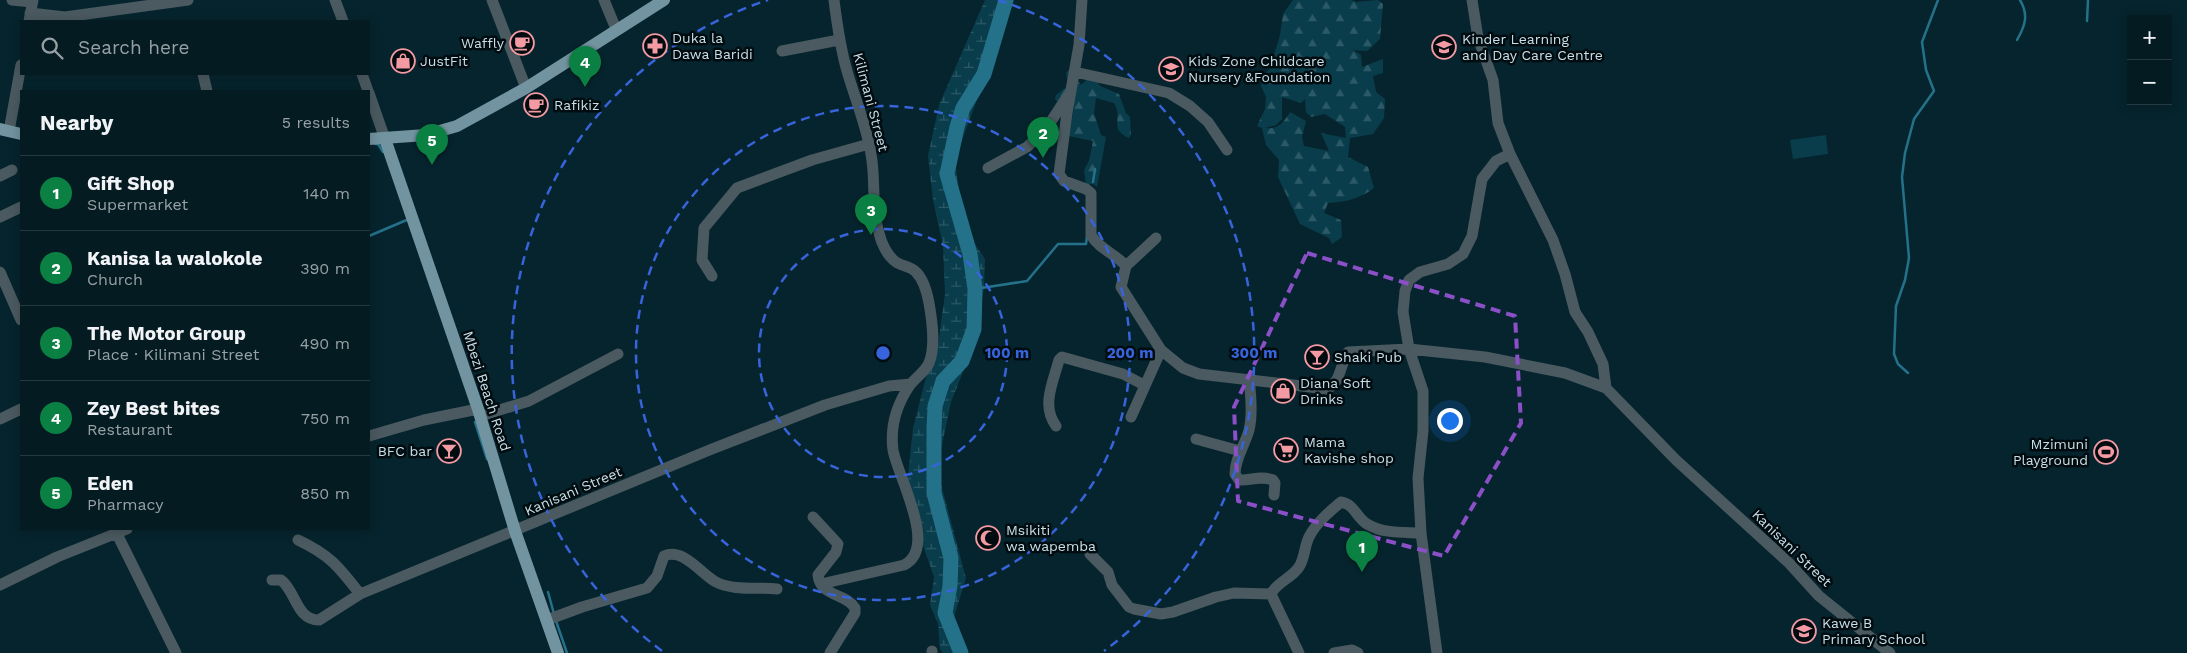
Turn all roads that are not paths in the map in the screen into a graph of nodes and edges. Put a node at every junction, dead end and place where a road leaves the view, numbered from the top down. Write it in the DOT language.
graph roads {
  1 [pos="12,0"];
  2 [pos="188,0"];
  3 [pos="335,0"];
  4 [pos="492,0"];
  5 [pos="604,0"];
  6 [pos="664,0"];
  7 [pos="834,0"];
  8 [pos="1082,0"];
  9 [pos="1472,0"];
  10 [pos="31,9"];
  11 [pos="343,20"];
  12 [pos="616,29"];
  13 [pos="839,40"];
  14 [pos="782,51"];
  15 [pos="20,71"];
  16 [pos="1075,72"];
  17 [pos="203,75"];
  18 [pos="362,75"];
  19 [pos="526,88"];
  20 [pos="208,90"];
  21 [pos="367,90"];
  22 [pos="1070,93"];
  23 [pos="370,98"];
  24 [pos="10,132"];
  25 [pos="370,139"];
  26 [pos="385,139"];
  27 [pos="869,144"];
  28 [pos="1227,150"];
  29 [pos="1510,154"];
  30 [pos="988,168"];
  31 [pos="12,170"];
  32 [pos="0,176"];
  33 [pos="20,208"];
  34 [pos="0,218"];
  35 [pos="1156,238"];
  36 [pos="1126,266"];
  37 [pos="0,272"];
  38 [pos="712,276"];
  39 [pos="20,318"];
  40 [pos="1409,349"];
  41 [pos="1161,350"];
  42 [pos="618,354"];
  43 [pos="1249,379"];
  44 [pos="911,384"];
  45 [pos="1144,385"];
  46 [pos="1606,388"];
  47 [pos="20,409"];
  48 [pos="479,412"];
  49 [pos="1131,417"];
  50 [pos="0,419"];
  51 [pos="1056,426"];
  52 [pos="370,436"];
  53 [pos="1196,439"];
  54 [pos="1240,451"];
  55 [pos="1274,495"];
  56 [pos="813,517"];
  57 [pos="122,531"];
  58 [pos="514,532"];
  59 [pos="1421,533"];
  60 [pos="298,540"];
  61 [pos="1090,554"];
  62 [pos="272,580"];
  63 [pos="821,584"];
  64 [pos="0,586"];
  65 [pos="777,589"];
  66 [pos="360,594"];
  67 [pos="1271,594"];
  68 [pos="547,620"];
  69 [pos="1440,651"];
  70 [pos="176,653"];
  71 [pos="558,653"];
  72 [pos="830,653"];
  73 [pos="1299,653"];
  74 [pos="1334,653"];
  75 [pos="1358,653"];
  76 [pos="1890,653"];
  1 -- 10 [label="street"];
  2 -- 10 [label="street"];
  3 -- 11 [label="street"];
  4 -- 19 [label="street"];
  5 -- 12 [label="street"];
  6 -- 12 [label="main road"];
  7 -- 13 [label="street, Kilimani Street"];
  8 -- 16 [label="street"];
  9 -- 29 [label="street"];
  12 -- 19 [label="main road"];
  13 -- 14 [label="street"];
  13 -- 27 [label="street, Kilimani Street"];
  15 -- 24 [label="street"];
  16 -- 22 [label="street"];
  16 -- 28 [label="street"];
  17 -- 20 [label="street"];
  18 -- 21 [label="street"];
  19 -- 26 [label="main road"];
  22 -- 30 [label="street"];
  22 -- 36 [label="street"];
  23 -- 26 [label="street"];
  25 -- 26 [label="main road"];
  26 -- 48 [label="main road, Mbezi Beach Road"];
  27 -- 38 [label="street"];
  27 -- 44 [label="street, Kilimani Street"];
  29 -- 40 [label="street"];
  29 -- 46 [label="street"];
  31 -- 32 [label="street"];
  33 -- 34 [label="street"];
  35 -- 36 [label="street"];
  36 -- 41 [label="street"];
  37 -- 39 [label="street"];
  40 -- 43 [label="street"];
  40 -- 46 [label="street"];
  40 -- 59 [label="street"];
  41 -- 43 [label="street"];
  41 -- 45 [label="street"];
  42 -- 48 [label="street"];
  43 -- 54 [label="street"];
  44 -- 58 [label="street, Kanisani Street"];
  44 -- 63 [label="street, Kilimani Street"];
  45 -- 49 [label="street"];
  45 -- 51 [label="street"];
  46 -- 76 [label="street, Kanisani Street"];
  47 -- 50 [label="street"];
  48 -- 52 [label="street"];
  48 -- 58 [label="main road, Mbezi Beach Road"];
  53 -- 54 [label="street"];
  54 -- 55 [label="street"];
  56 -- 63 [label="street"];
  57 -- 64 [label="street"];
  57 -- 70 [label="street"];
  58 -- 66 [label="street, Kanisani Street"];
  58 -- 68 [label="main road, Mbezi Beach Road"];
  59 -- 67 [label="street"];
  59 -- 69 [label="street"];
  60 -- 66 [label="street"];
  61 -- 67 [label="street"];
  62 -- 66 [label="street, Kanisani Street"];
  63 -- 72 [label="street"];
  65 -- 68 [label="street"];
  67 -- 73 [label="street"];
  68 -- 71 [label="main road, Mbezi Beach Road"];
  74 -- 75 [label="street"];
}
